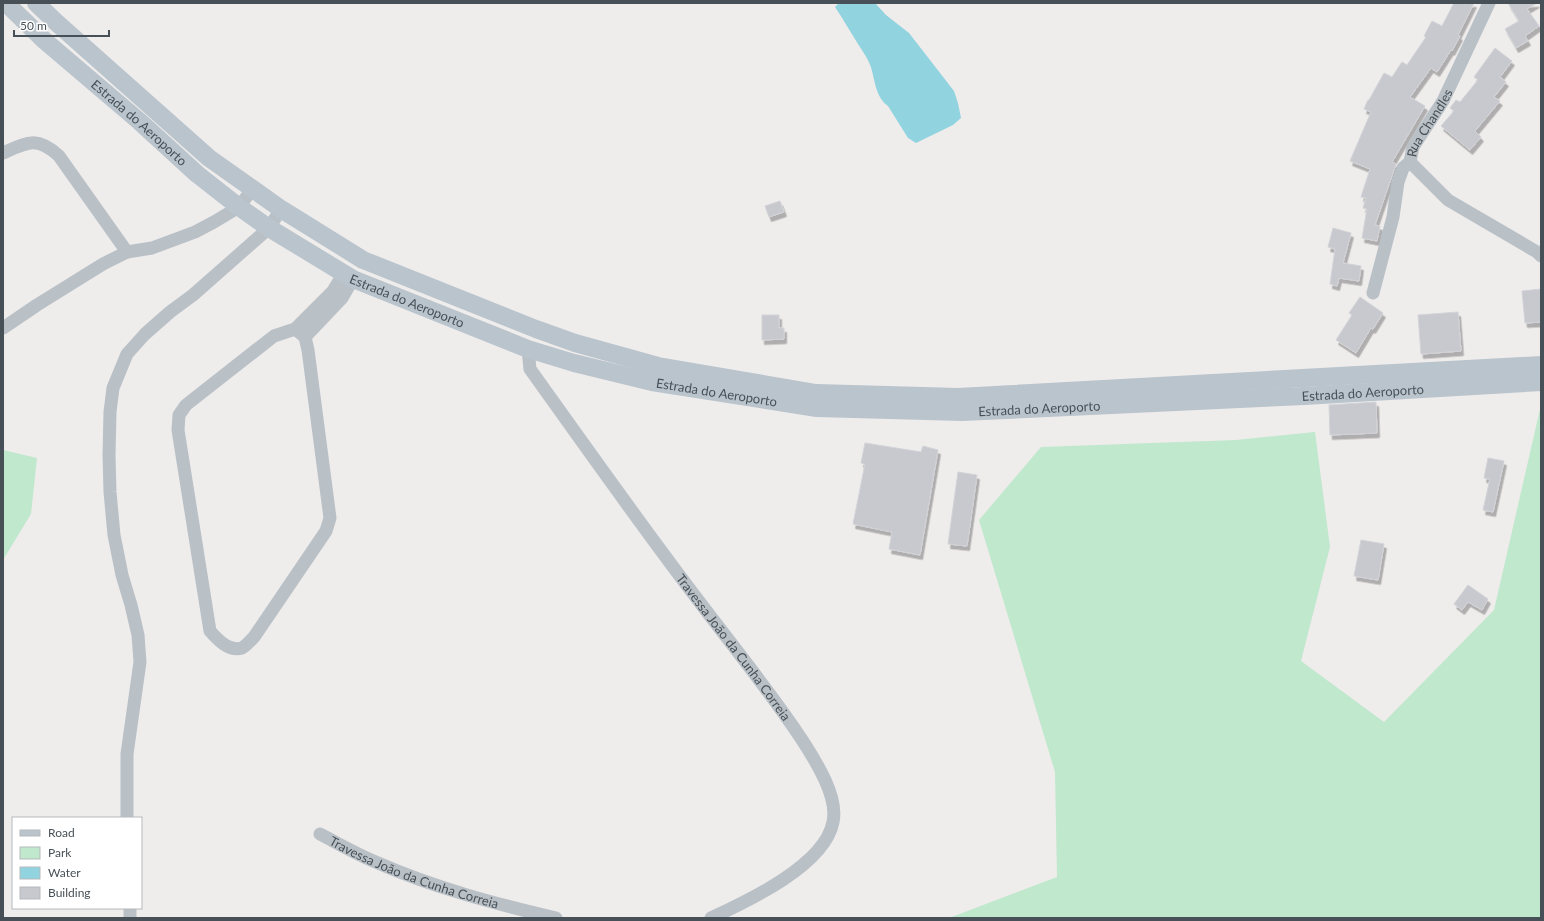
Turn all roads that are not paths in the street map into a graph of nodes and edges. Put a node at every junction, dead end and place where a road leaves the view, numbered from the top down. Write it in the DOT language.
graph roads {
  1 [pos="6,3"];
  2 [pos="36,3"];
  3 [pos="1489,3"];
  4 [pos="3,153"];
  5 [pos="1410,162"];
  6 [pos="253,188"];
  7 [pos="239,207"];
  8 [pos="281,210"];
  9 [pos="268,228"];
  10 [pos="127,252"];
  11 [pos="1541,256"];
  12 [pos="348,276"];
  13 [pos="1373,293"];
  14 [pos="3,328"];
  15 [pos="300,333"];
  16 [pos="528,349"];
  17 [pos="1541,365"];
  18 [pos="1541,382"];
  19 [pos="127,817"];
  20 [pos="320,834"];
  21 [pos="556,918"];
  22 [pos="711,918"];
  1 -- 7 [label="main road, Estrada do Aeroporto"];
  2 -- 6 [label="main road, Estrada do Aeroporto"];
  3 -- 5 [label="street, Rua Chandles"];
  4 -- 10 [label="street"];
  5 -- 11 [label="street, Rua Chandles"];
  5 -- 13 [label="street"];
  6 -- 7 [label="street"];
  6 -- 8 [label="main road, Estrada do Aeroporto"];
  7 -- 9 [label="main road, Estrada do Aeroporto"];
  7 -- 10 [label="street"];
  8 -- 9 [label="street"];
  8 -- 17 [label="main road, Estrada do Aeroporto"];
  9 -- 12 [label="main road, Estrada do Aeroporto"];
  9 -- 19 [label="street"];
  10 -- 14 [label="street"];
  12 -- 15 [label="street"];
  12 -- 16 [label="main road, Estrada do Aeroporto"];
  15 -- 15 [label="street"];
  16 -- 18 [label="main road, Estrada do Aeroporto"];
  16 -- 22 [label="street, Travessa João da Cunha Correia"];
  20 -- 21 [label="street, Travessa João da Cunha Correia"];
}
